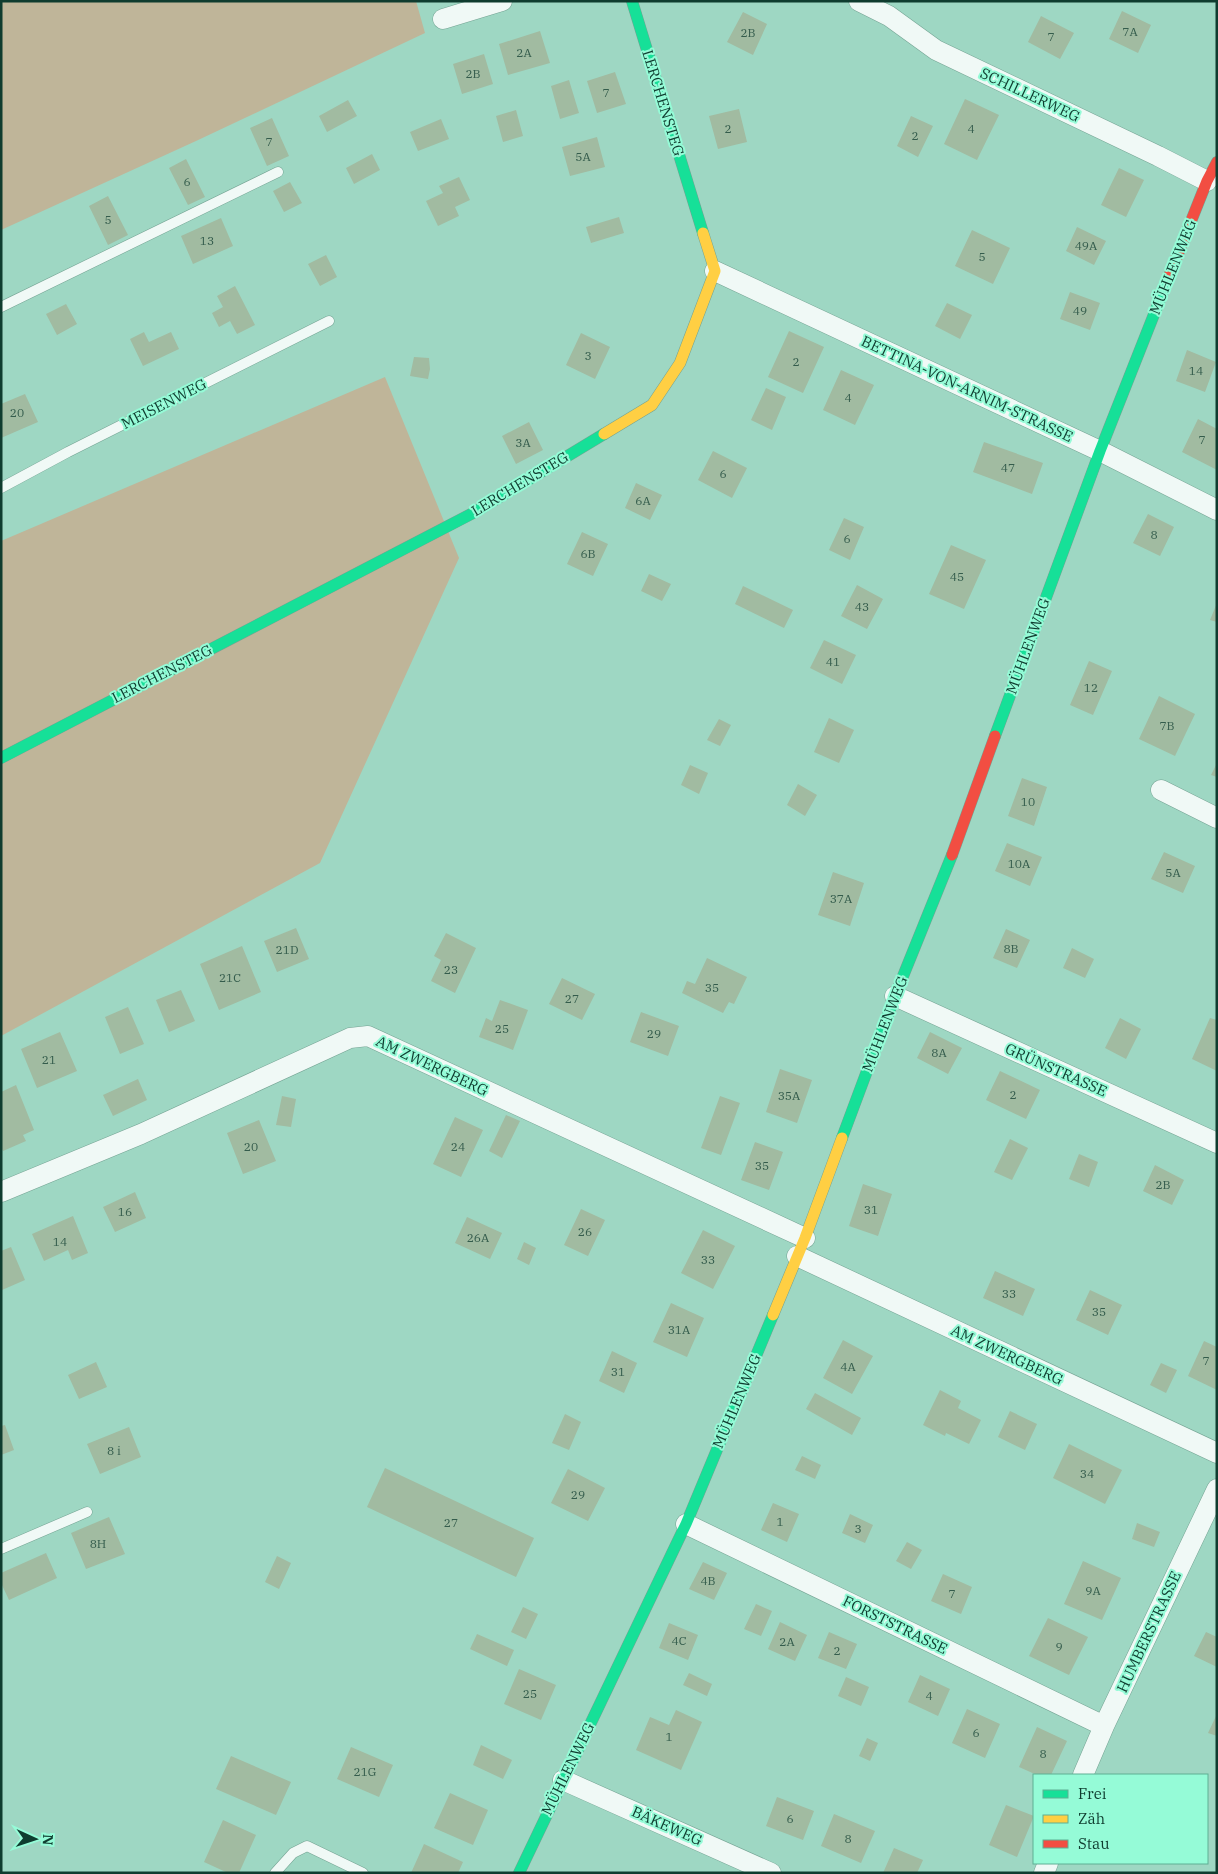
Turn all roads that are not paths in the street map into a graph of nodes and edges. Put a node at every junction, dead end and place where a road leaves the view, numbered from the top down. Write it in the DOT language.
graph roads {
  1 [pos="502,1"];
  2 [pos="632,1"];
  3 [pos="858,1"];
  4 [pos="443,19"];
  5 [pos="1214,171"];
  6 [pos="278,172"];
  7 [pos="715,271"];
  8 [pos="1,307"];
  9 [pos="328,321"];
  10 [pos="1100,451"];
  11 [pos="1,488"];
  12 [pos="1217,510"];
  13 [pos="1,758"];
  14 [pos="1161,790"];
  15 [pos="1217,818"];
  16 [pos="895,996"];
  17 [pos="1217,1143"];
  18 [pos="1,1192"];
  19 [pos="805,1238"];
  20 [pos="797,1256"];
  21 [pos="1217,1453"];
  22 [pos="1217,1489"];
  23 [pos="87,1512"];
  24 [pos="686,1524"];
  25 [pos="1,1549"];
  26 [pos="1104,1726"];
  27 [pos="1083,1774"];
  28 [pos="563,1780"];
  29 [pos="275,1873"];
  30 [pos="363,1873"];
  31 [pos="519,1873"];
  32 [pos="771,1873"];
  1 -- 4 [label="street"];
  2 -- 7 [label="street, LERCHENSTEG"];
  3 -- 5 [label="street, SCHILLERWEG"];
  5 -- 10 [label="street, MÜHLENWEG"];
  6 -- 8 [label="lane"];
  7 -- 10 [label="street, BETTINA-VON-ARNIM-STRASSE"];
  7 -- 13 [label="street, LERCHENSTEG"];
  9 -- 11 [label="lane, MEISENWEG"];
  10 -- 12 [label="street, BETTINA-VON-ARNIM-STRASSE"];
  10 -- 16 [label="street, MÜHLENWEG"];
  14 -- 15 [label="street"];
  16 -- 17 [label="street, GRÜNSTRASSE"];
  16 -- 19 [label="street, MÜHLENWEG"];
  18 -- 19 [label="street, AM ZWERGBERG"];
  19 -- 20 [label="street, MÜHLENWEG"];
  20 -- 21 [label="street, AM ZWERGBERG"];
  20 -- 24 [label="street, MÜHLENWEG"];
  22 -- 26 [label="street, HUMBERSTRASSE"];
  23 -- 25 [label="lane"];
  24 -- 26 [label="street, FORSTSTRASSE"];
  24 -- 28 [label="street, MÜHLENWEG"];
  26 -- 27 [label="street, HUMBERSTRASSE"];
  28 -- 31 [label="street, MÜHLENWEG"];
  28 -- 32 [label="street, BÄKEWEG"];
  29 -- 30 [label="lane"];
}
